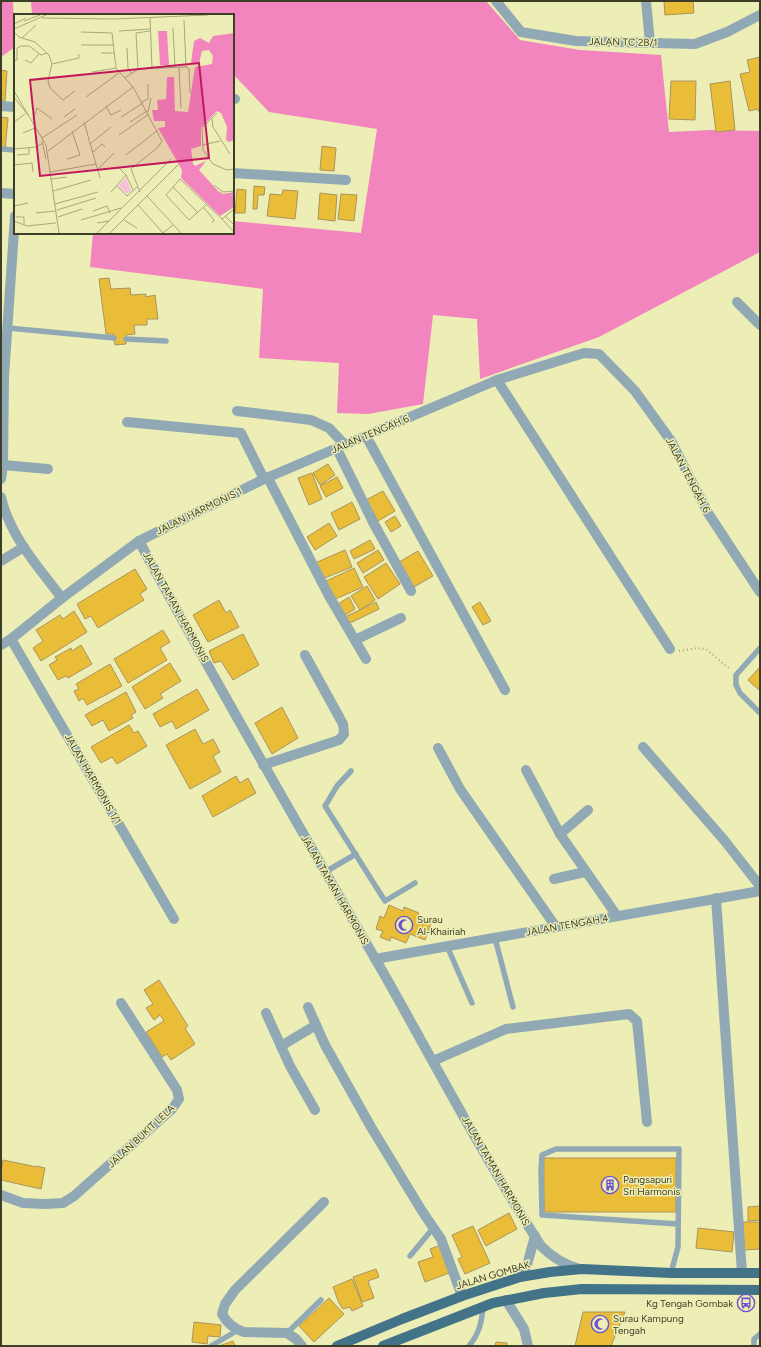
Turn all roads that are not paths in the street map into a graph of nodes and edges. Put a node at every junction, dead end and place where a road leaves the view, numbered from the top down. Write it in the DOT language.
graph roads {
  1 [pos="496,1"];
  2 [pos="646,1"];
  3 [pos="760,15"];
  4 [pos="650,43"];
  5 [pos="1,106"];
  6 [pos="14,107"];
  7 [pos="1,149"];
  8 [pos="14,150"];
  9 [pos="234,173"];
  10 [pos="346,180"];
  11 [pos="1,193"];
  12 [pos="14,194"];
  13 [pos="14,232"];
  14 [pos="737,302"];
  15 [pos="760,325"];
  16 [pos="8,328"];
  17 [pos="114,338"];
  18 [pos="126,339"];
  19 [pos="166,341"];
  20 [pos="3,377"];
  21 [pos="497,380"];
  22 [pos="237,411"];
  23 [pos="127,422"];
  24 [pos="366,436"];
  25 [pos="341,447"];
  26 [pos="3,465"];
  27 [pos="48,469"];
  28 [pos="1,479"];
  29 [pos="266,479"];
  30 [pos="1,497"];
  31 [pos="139,541"];
  32 [pos="24,547"];
  33 [pos="1,561"];
  34 [pos="411,591"];
  35 [pos="760,592"];
  36 [pos="62,598"];
  37 [pos="401,618"];
  38 [pos="11,638"];
  39 [pos="355,640"];
  40 [pos="1,645"];
  41 [pos="760,648"];
  42 [pos="670,649"];
  43 [pos="305,655"];
  44 [pos="366,659"];
  45 [pos="505,690"];
  46 [pos="760,713"];
  47 [pos="643,746"];
  48 [pos="438,748"];
  49 [pos="263,765"];
  50 [pos="526,770"];
  51 [pos="351,771"];
  52 [pos="588,810"];
  53 [pos="560,834"];
  54 [pos="356,854"];
  55 [pos="325,872"];
  56 [pos="586,872"];
  57 [pos="554,879"];
  58 [pos="415,884"];
  59 [pos="760,886"];
  60 [pos="760,891"];
  61 [pos="716,898"];
  62 [pos="617,916"];
  63 [pos="174,919"];
  64 [pos="556,927"];
  65 [pos="495,938"];
  66 [pos="447,946"];
  67 [pos="375,959"];
  68 [pos="121,1003"];
  69 [pos="472,1003"];
  70 [pos="308,1007"];
  71 [pos="514,1007"];
  72 [pos="266,1012"];
  73 [pos="316,1025"];
  74 [pos="281,1046"];
  75 [pos="433,1061"];
  76 [pos="315,1110"];
  77 [pos="647,1122"];
  78 [pos="1,1194"];
  79 [pos="324,1202"];
  80 [pos="678,1224"];
  81 [pos="434,1227"];
  82 [pos="535,1236"];
  83 [pos="410,1256"];
  84 [pos="582,1269"];
  85 [pos="671,1273"];
  86 [pos="742,1273"];
  87 [pos="760,1273"];
  88 [pos="520,1277"];
  89 [pos="760,1290"];
  90 [pos="462,1296"];
  91 [pos="320,1300"];
  92 [pos="506,1300"];
  93 [pos="483,1306"];
  94 [pos="238,1330"];
  95 [pos="287,1333"];
  96 [pos="760,1334"];
  97 [pos="398,1344"];
  98 [pos="211,1346"];
  99 [pos="302,1346"];
  100 [pos="337,1346"];
  101 [pos="383,1346"];
  102 [pos="469,1346"];
  103 [pos="528,1346"];
  104 [pos="754,1346"];
  1 -- 4 [label="street, JALAN TC 2B/1"];
  2 -- 4 [label="street"];
  3 -- 4 [label="street, JALAN TC 2B/1"];
  5 -- 6 [label="street"];
  7 -- 8 [label="lane"];
  9 -- 10 [label="street"];
  11 -- 12 [label="street"];
  13 -- 16 [label="street"];
  14 -- 15 [label="street"];
  16 -- 17 [label="lane"];
  16 -- 20 [label="street"];
  18 -- 19 [label="lane"];
  20 -- 26 [label="street"];
  21 -- 24 [label="street, JALAN TENGAH 6"];
  21 -- 35 [label="street, JALAN TENGAH 6"];
  21 -- 42 [label="street"];
  22 -- 25 [label="street"];
  23 -- 29 [label="street"];
  24 -- 25 [label="street, JALAN TENGAH 6"];
  24 -- 45 [label="street"];
  25 -- 29 [label="street, JALAN TENGAH 6"];
  25 -- 34 [label="street"];
  26 -- 27 [label="street"];
  26 -- 28 [label="street"];
  29 -- 31 [label="street, JALAN HARMONIS 1"];
  29 -- 39 [label="street"];
  30 -- 32 [label="street"];
  31 -- 36 [label="street, JALAN HARMONIS 1"];
  31 -- 49 [label="street, JALAN TAMAN HARMONIS"];
  32 -- 33 [label="street"];
  32 -- 36 [label="street"];
  36 -- 38 [label="street, JALAN HARMONIS 1"];
  37 -- 39 [label="street"];
  38 -- 40 [label="street, JALAN HARMONIS 1"];
  38 -- 63 [label="street, JALAN HARMONIS 1/1"];
  39 -- 44 [label="street"];
  41 -- 46 [label="lane"];
  43 -- 49 [label="street"];
  47 -- 59 [label="street"];
  48 -- 64 [label="street"];
  49 -- 55 [label="street, JALAN TAMAN HARMONIS"];
  50 -- 53 [label="street"];
  51 -- 54 [label="lane"];
  52 -- 53 [label="street"];
  53 -- 56 [label="street"];
  54 -- 55 [label="lane"];
  54 -- 58 [label="lane"];
  55 -- 67 [label="street, JALAN TAMAN HARMONIS"];
  56 -- 57 [label="street"];
  56 -- 62 [label="street"];
  60 -- 61 [label="street, JALAN TENGAH 4"];
  61 -- 62 [label="street, JALAN TENGAH 4"];
  61 -- 86 [label="street"];
  62 -- 64 [label="street, JALAN TENGAH 4"];
  64 -- 65 [label="street, JALAN TENGAH 4"];
  65 -- 66 [label="street, JALAN TENGAH 4"];
  65 -- 71 [label="lane"];
  66 -- 67 [label="street, JALAN TENGAH 4"];
  66 -- 69 [label="lane"];
  67 -- 75 [label="street, JALAN TAMAN HARMONIS"];
  68 -- 78 [label="street, JALAN BUKIT LELA"];
  70 -- 73 [label="street"];
  72 -- 74 [label="street"];
  73 -- 74 [label="street"];
  73 -- 81 [label="street"];
  74 -- 76 [label="street"];
  75 -- 77 [label="street"];
  75 -- 82 [label="street, JALAN TAMAN HARMONIS"];
  79 -- 94 [label="street"];
  80 -- 80 [label="lane"];
  80 -- 85 [label="lane"];
  81 -- 83 [label="lane"];
  81 -- 90 [label="street"];
  82 -- 84 [label="street, JALAN TAMAN HARMONIS"];
  82 -- 88 [label="street, JALAN TAMAN HARMONIS"];
  84 -- 85 [label="main road, JALAN GOMBAK"];
  84 -- 88 [label="main road, JALAN GOMBAK"];
  85 -- 86 [label="main road, JALAN GOMBAK"];
  86 -- 87 [label="main road, JALAN GOMBAK"];
  88 -- 90 [label="main road, JALAN GOMBAK"];
  89 -- 92 [label="main road"];
  90 -- 100 [label="main road, JALAN GOMBAK"];
  91 -- 95 [label="lane"];
  92 -- 93 [label="main road"];
  92 -- 103 [label="street"];
  93 -- 97 [label="main road"];
  93 -- 102 [label="lane"];
  94 -- 95 [label="street"];
  94 -- 98 [label="lane"];
  95 -- 99 [label="street"];
  96 -- 104 [label="lane"];
  97 -- 101 [label="main road"];
}
